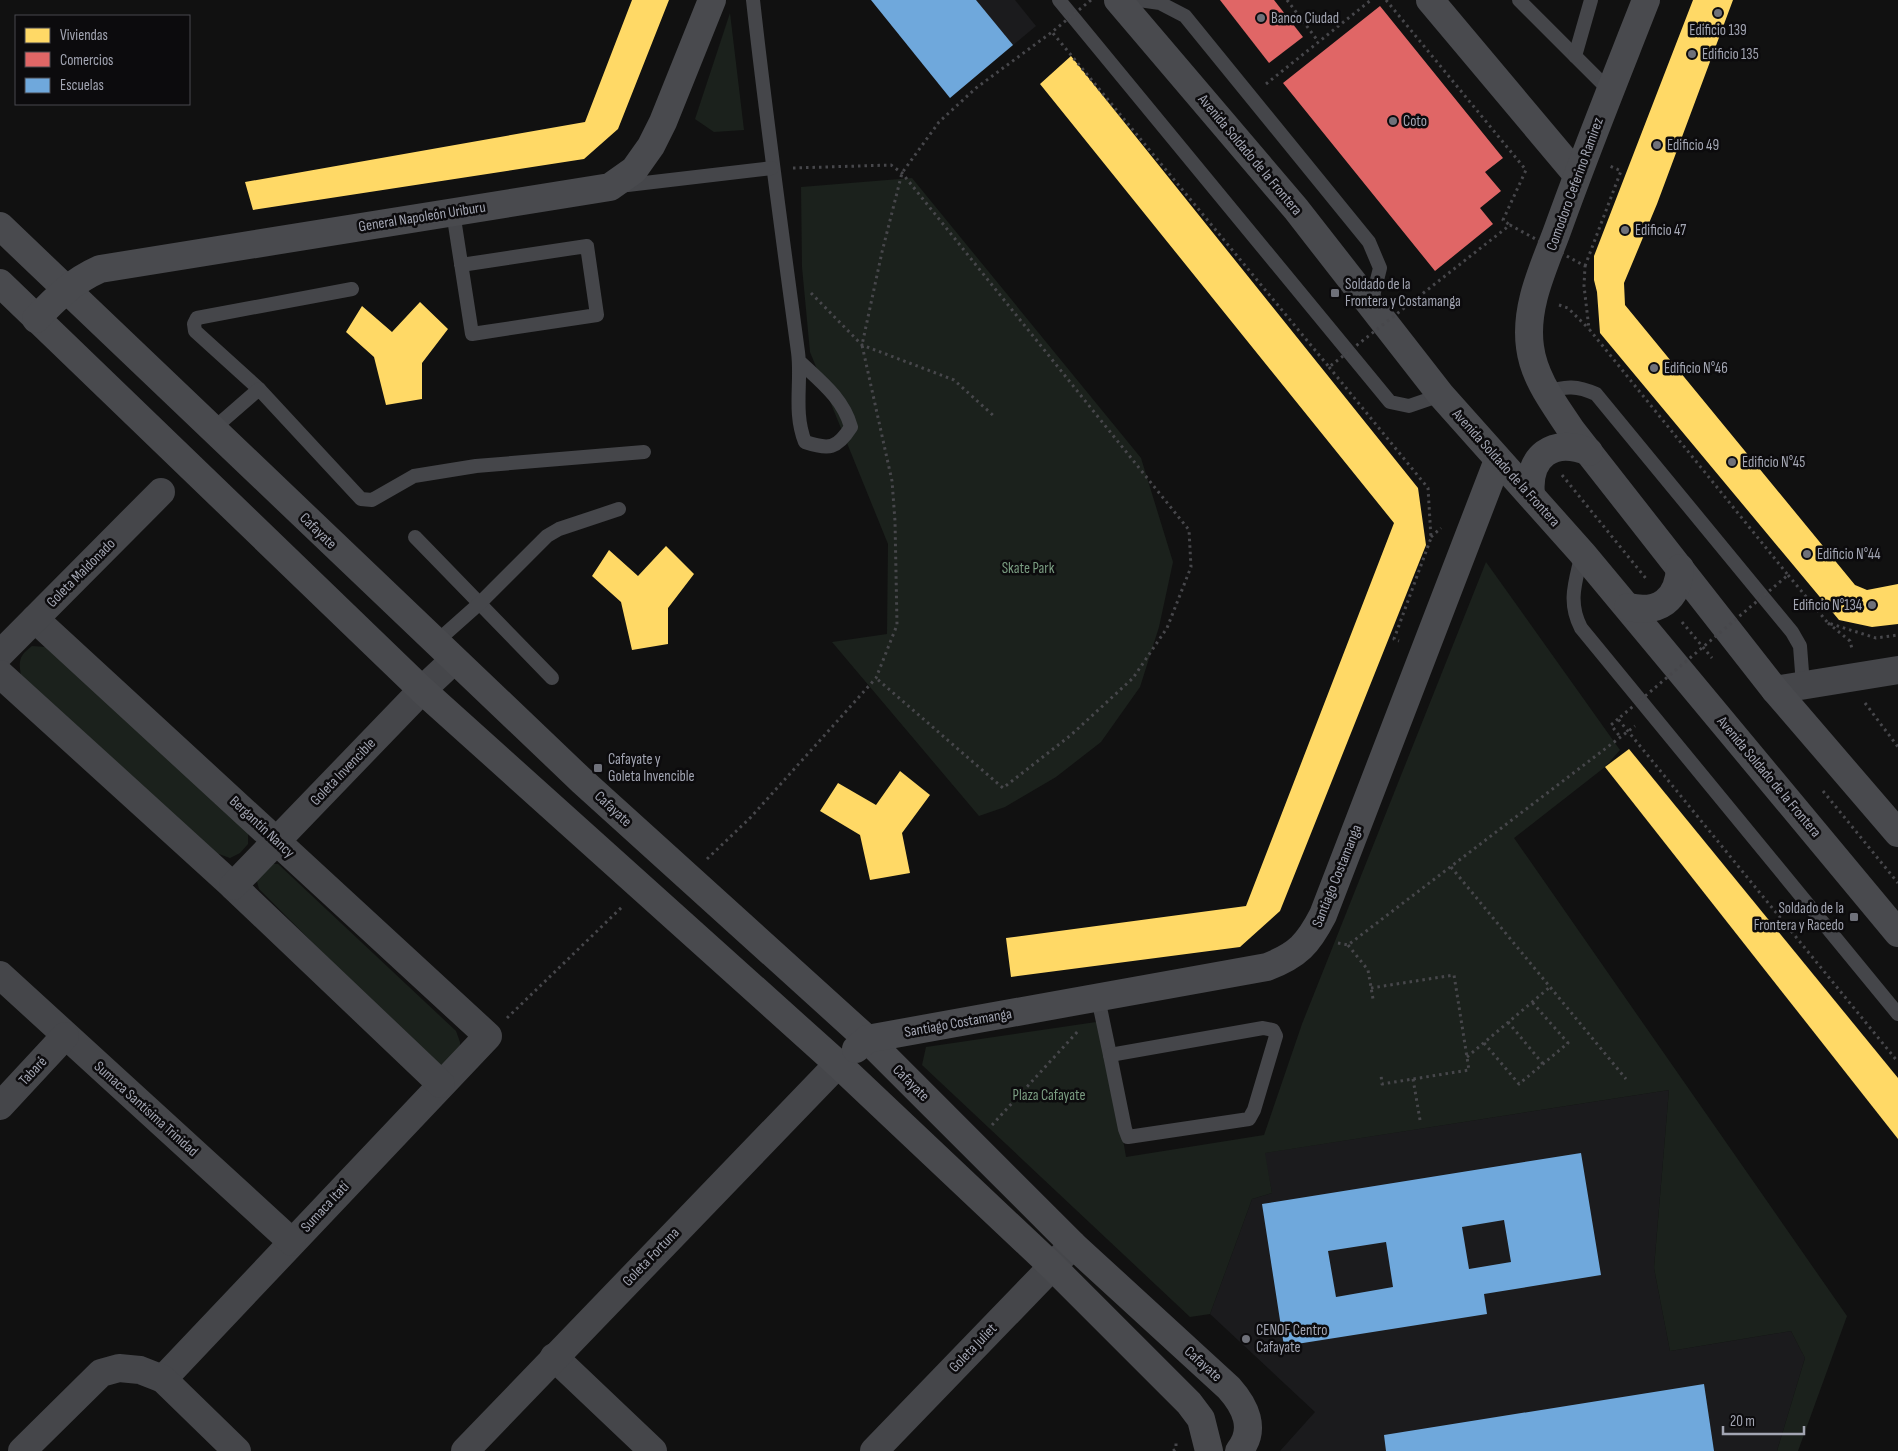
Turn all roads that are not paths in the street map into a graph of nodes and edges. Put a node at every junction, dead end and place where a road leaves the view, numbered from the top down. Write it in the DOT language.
graph roads {
  1 [pos="712,0"];
  2 [pos="753,0"];
  3 [pos="1059,0"];
  4 [pos="1118,0"];
  5 [pos="1138,0"];
  6 [pos="1430,0"];
  7 [pos="1519,0"];
  8 [pos="1591,0"];
  9 [pos="1646,0"];
  10 [pos="1575,56"];
  11 [pos="1610,91"];
  12 [pos="772,168"];
  13 [pos="1577,175"];
  14 [pos="610,188"];
  15 [pos="453,212"];
  16 [pos="0,226"];
  17 [pos="461,265"];
  18 [pos="0,283"];
  19 [pos="65,289"];
  20 [pos="352,289"];
  21 [pos="1370,305"];
  22 [pos="36,319"];
  23 [pos="799,360"];
  24 [pos="1542,383"];
  25 [pos="259,389"];
  26 [pos="1441,395"];
  27 [pos="212,430"];
  28 [pos="644,452"];
  29 [pos="1589,452"];
  30 [pos="1498,460"];
  31 [pos="162,492"];
  32 [pos="1531,495"];
  33 [pos="619,509"];
  34 [pos="415,537"];
  35 [pos="1582,552"];
  36 [pos="1680,568"];
  37 [pos="480,603"];
  38 [pos="1628,607"];
  39 [pos="35,619"];
  40 [pos="444,651"];
  41 [pos="0,654"];
  42 [pos="1898,670"];
  43 [pos="0,674"];
  44 [pos="552,678"];
  45 [pos="1803,685"];
  46 [pos="422,690"];
  47 [pos="1775,690"];
  48 [pos="1898,833"];
  49 [pos="277,841"];
  50 [pos="233,886"];
  51 [pos="1898,933"];
  52 [pos="0,975"];
  53 [pos="1089,1000"];
  54 [pos="1898,1014"];
  55 [pos="65,1036"];
  56 [pos="488,1036"];
  57 [pos="867,1039"];
  58 [pos="1110,1055"];
  59 [pos="838,1064"];
  60 [pos="441,1084"];
  61 [pos="0,1106"];
  62 [pos="292,1242"];
  63 [pos="1072,1245"];
  64 [pos="1052,1266"];
  65 [pos="554,1357"];
  66 [pos="163,1379"];
  67 [pos="22,1451"];
  68 [pos="237,1451"];
  69 [pos="465,1451"];
  70 [pos="653,1451"];
  71 [pos="874,1451"];
  72 [pos="1209,1451"];
  73 [pos="1239,1451"];
  1 -- 14 [label="street, General Napoleón Uriburu"];
  2 -- 12 [label="lane"];
  3 -- 26 [label="lane"];
  4 -- 21 [label="street, Avenida Soldado de la Frontera"];
  5 -- 21 [label="lane"];
  6 -- 13 [label="street"];
  7 -- 10 [label="lane"];
  8 -- 10 [label="lane"];
  9 -- 11 [label="street, Comodoro Ceferino Ramirez"];
  10 -- 11 [label="lane"];
  11 -- 13 [label="street, Comodoro Ceferino Ramirez"];
  12 -- 14 [label="lane"];
  12 -- 23 [label="lane"];
  13 -- 24 [label="street, Comodoro Ceferino Ramirez"];
  14 -- 15 [label="street, General Napoleón Uriburu"];
  15 -- 17 [label="lane"];
  15 -- 19 [label="street, General Napoleón Uriburu"];
  16 -- 19 [label="street, Cafayate"];
  17 -- 17 [label="lane"];
  18 -- 22 [label="street"];
  19 -- 22 [label="street, General Napoleón Uriburu"];
  19 -- 27 [label="street, Cafayate"];
  20 -- 25 [label="lane"];
  21 -- 26 [label="street, Avenida Soldado de la Frontera"];
  22 -- 46 [label="street"];
  23 -- 23 [label="lane"];
  24 -- 29 [label="street"];
  24 -- 45 [label="lane"];
  25 -- 27 [label="lane"];
  25 -- 28 [label="lane"];
  26 -- 30 [label="street, Avenida Soldado de la Frontera"];
  27 -- 40 [label="street, Cafayate"];
  29 -- 32 [label="street"];
  29 -- 36 [label="street"];
  30 -- 32 [label="street, Avenida Soldado de la Frontera"];
  30 -- 53 [label="street, Santiago Costamanga"];
  31 -- 39 [label="street, Goleta Maldonado"];
  32 -- 35 [label="street, Avenida Soldado de la Frontera"];
  33 -- 37 [label="lane"];
  34 -- 37 [label="lane"];
  35 -- 38 [label="street, Avenida Soldado de la Frontera"];
  35 -- 54 [label="lane"];
  36 -- 38 [label="street"];
  36 -- 47 [label="street"];
  37 -- 40 [label="lane"];
  37 -- 44 [label="lane"];
  38 -- 51 [label="street, Avenida Soldado de la Frontera"];
  39 -- 41 [label="street, Goleta Maldonado"];
  39 -- 49 [label="street, Bergantín Nancy"];
  40 -- 46 [label="street, Goleta Invencible"];
  40 -- 57 [label="street, Cafayate"];
  42 -- 45 [label="street"];
  43 -- 50 [label="street"];
  45 -- 47 [label="street"];
  46 -- 49 [label="street, Goleta Invencible"];
  46 -- 59 [label="street"];
  47 -- 48 [label="street"];
  49 -- 50 [label="street, Goleta Invencible"];
  49 -- 56 [label="street, Bergantín Nancy"];
  50 -- 60 [label="street"];
  52 -- 55 [label="street, Sumaca Santísima Trinidad"];
  53 -- 57 [label="street, Santiago Costamanga"];
  53 -- 58 [label="lane"];
  55 -- 61 [label="street, Tabaré"];
  55 -- 62 [label="street, Sumaca Santísima Trinidad"];
  56 -- 60 [label="street, Sumaca Itatí"];
  57 -- 59 [label="street"];
  57 -- 63 [label="street, Cafayate"];
  58 -- 58 [label="lane"];
  59 -- 64 [label="street"];
  59 -- 65 [label="street, Goleta Fortuna"];
  60 -- 62 [label="street, Sumaca Itatí"];
  62 -- 66 [label="street, Sumaca Itatí"];
  63 -- 64 [label="street, Goleta Juliet"];
  63 -- 73 [label="street, Cafayate"];
  64 -- 71 [label="street, Goleta Juliet"];
  64 -- 72 [label="street"];
  65 -- 69 [label="street, Goleta Fortuna"];
  65 -- 70 [label="street"];
  66 -- 67 [label="street"];
  66 -- 68 [label="street"];
}
